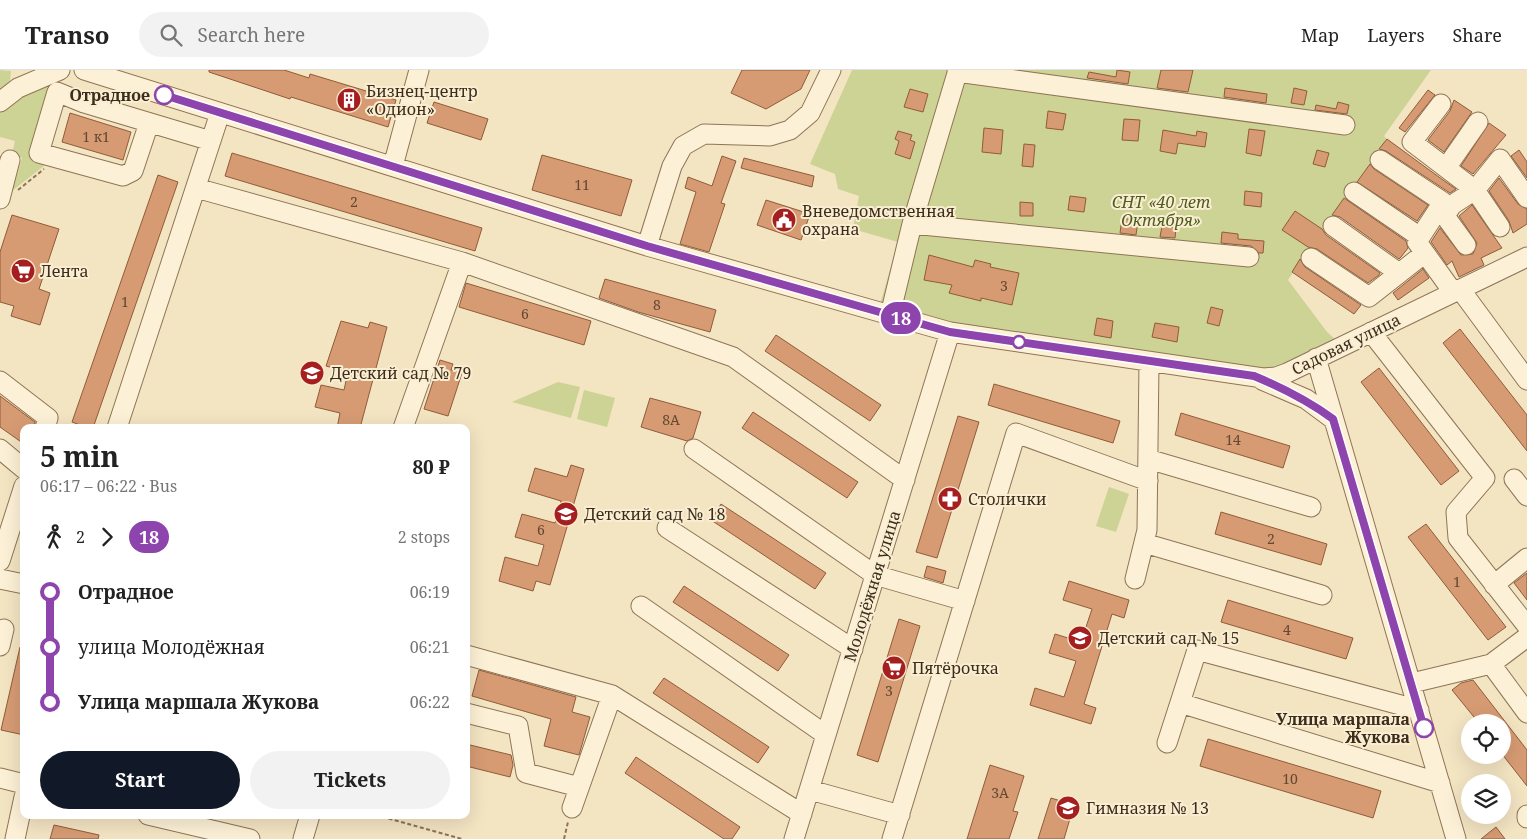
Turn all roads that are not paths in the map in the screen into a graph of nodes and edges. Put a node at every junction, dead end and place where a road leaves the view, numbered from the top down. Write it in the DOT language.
graph roads {
  1 [pos="60,70"];
  2 [pos="84,70"];
  3 [pos="419,70"];
  4 [pos="831,70"];
  5 [pos="957,71"];
  6 [pos="20,79"];
  7 [pos="0,102"];
  8 [pos="1441,104"];
  9 [pos="220,112"];
  10 [pos="1478,122"];
  11 [pos="149,123"];
  12 [pos="1345,126"];
  13 [pos="211,141"];
  14 [pos="10,160"];
  15 [pos="1380,160"];
  16 [pos="393,166"];
  17 [pos="1446,168"];
  18 [pos="196,188"];
  19 [pos="1475,190"];
  20 [pos="1354,192"];
  21 [pos="8,195"];
  22 [pos="1527,198"];
  23 [pos="912,224"];
  24 [pos="1332,226"];
  25 [pos="1500,227"];
  26 [pos="1423,245"];
  27 [pos="1466,245"];
  28 [pos="647,246"];
  29 [pos="1527,257"];
  30 [pos="1249,258"];
  31 [pos="1311,258"];
  32 [pos="462,262"];
  33 [pos="1400,273"];
  34 [pos="1456,291"];
  35 [pos="890,315"];
  36 [pos="950,332"];
  37 [pos="1371,332"];
  38 [pos="1316,358"];
  39 [pos="1149,362"];
  40 [pos="1254,376"];
  41 [pos="1527,380"];
  42 [pos="0,381"];
  43 [pos="1333,419"];
  44 [pos="46,424"];
  45 [pos="118,424"];
  46 [pos="404,424"];
  47 [pos="0,449"];
  48 [pos="694,449"];
  49 [pos="1148,459"];
  50 [pos="20,466"];
  51 [pos="1514,479"];
  52 [pos="905,480"];
  53 [pos="1148,481"];
  54 [pos="1527,496"];
  55 [pos="20,500"];
  56 [pos="1311,507"];
  57 [pos="668,528"];
  58 [pos="1144,543"];
  59 [pos="1527,558"];
  60 [pos="0,561"];
  61 [pos="875,575"];
  62 [pos="0,578"];
  63 [pos="1135,579"];
  64 [pos="20,583"];
  65 [pos="1494,584"];
  66 [pos="1322,595"];
  67 [pos="965,601"];
  68 [pos="641,606"];
  69 [pos="1527,626"];
  70 [pos="1527,637"];
  71 [pos="853,649"];
  72 [pos="470,656"];
  73 [pos="1491,664"];
  74 [pos="1412,683"];
  75 [pos="612,695"];
  76 [pos="1180,703"];
  77 [pos="1419,710"];
  78 [pos="1527,713"];
  79 [pos="470,714"];
  80 [pos="826,735"];
  81 [pos="1167,744"];
  82 [pos="0,778"];
  83 [pos="20,783"];
  84 [pos="1440,783"];
  85 [pos="579,787"];
  86 [pos="810,790"];
  87 [pos="572,808"];
  88 [pos="802,814"];
  89 [pos="900,815"];
  90 [pos="20,816"];
  91 [pos="165,819"];
  92 [pos="309,819"];
  93 [pos="15,839"];
  94 [pos="250,839"];
  95 [pos="303,839"];
  96 [pos="794,839"];
  97 [pos="892,839"];
  98 [pos="1456,839"];
  1 -- 6 [label="street"];
  2 -- 9 [label="street, Садовая улица"];
  3 -- 16 [label="street"];
  4 -- 28 [label="street"];
  5 -- 12 [label="street"];
  5 -- 23 [label="street"];
  6 -- 7 [label="street"];
  8 -- 17 [label="street"];
  9 -- 13 [label="street"];
  9 -- 16 [label="street, Садовая улица"];
  10 -- 17 [label="street"];
  11 -- 11 [label="street"];
  11 -- 13 [label="street"];
  13 -- 18 [label="street"];
  14 -- 21 [label="street"];
  15 -- 26 [label="street"];
  16 -- 28 [label="street, Садовая улица"];
  17 -- 19 [label="street"];
  18 -- 32 [label="street"];
  18 -- 45 [label="street"];
  19 -- 22 [label="street"];
  19 -- 25 [label="street"];
  19 -- 27 [label="street"];
  20 -- 26 [label="street"];
  23 -- 30 [label="street"];
  23 -- 35 [label="street"];
  24 -- 33 [label="street"];
  26 -- 33 [label="street"];
  26 -- 34 [label="street"];
  28 -- 35 [label="street, Садовая улица"];
  29 -- 34 [label="street, Садовая улица"];
  31 -- 33 [label="street"];
  32 -- 46 [label="street"];
  32 -- 52 [label="street"];
  34 -- 37 [label="street, Садовая улица"];
  34 -- 41 [label="street"];
  35 -- 36 [label="street, Садовая улица"];
  36 -- 39 [label="street, Садовая улица"];
  36 -- 52 [label="street, Молодёжная улица"];
  37 -- 38 [label="street, Садовая улица"];
  37 -- 65 [label="street"];
  38 -- 40 [label="street, Садовая улица"];
  38 -- 43 [label="street"];
  39 -- 40 [label="street, Садовая улица"];
  39 -- 49 [label="street"];
  40 -- 43 [label="street"];
  42 -- 44 [label="street"];
  43 -- 74 [label="street"];
  47 -- 50 [label="street"];
  48 -- 61 [label="street"];
  49 -- 53 [label="street"];
  49 -- 56 [label="street"];
  51 -- 54 [label="street"];
  52 -- 61 [label="street, Молодёжная улица"];
  53 -- 58 [label="street"];
  53 -- 67 [label="street"];
  55 -- 60 [label="street"];
  57 -- 71 [label="street"];
  58 -- 63 [label="street"];
  58 -- 66 [label="street"];
  59 -- 65 [label="street"];
  61 -- 67 [label="street"];
  61 -- 71 [label="street, Молодёжная улица"];
  62 -- 64 [label="street"];
  65 -- 69 [label="street"];
  67 -- 89 [label="street"];
  68 -- 80 [label="street"];
  70 -- 73 [label="street"];
  71 -- 80 [label="street, Молодёжная улица"];
  72 -- 75 [label="street"];
  73 -- 74 [label="street"];
  73 -- 78 [label="street"];
  74 -- 77 [label="street"];
  75 -- 85 [label="street"];
  75 -- 88 [label="street"];
  76 -- 77 [label="street"];
  76 -- 81 [label="street"];
  76 -- 84 [label="street"];
  77 -- 84 [label="street"];
  79 -- 85 [label="street"];
  80 -- 86 [label="street, Молодёжная улица"];
  82 -- 83 [label="street"];
  84 -- 98 [label="street"];
  85 -- 87 [label="street"];
  86 -- 88 [label="street, Молодёжная улица"];
  86 -- 89 [label="street"];
  88 -- 96 [label="street, Молодёжная улица"];
  89 -- 97 [label="street"];
  90 -- 93 [label="street"];
  91 -- 94 [label="street"];
  92 -- 95 [label="street"];
}
